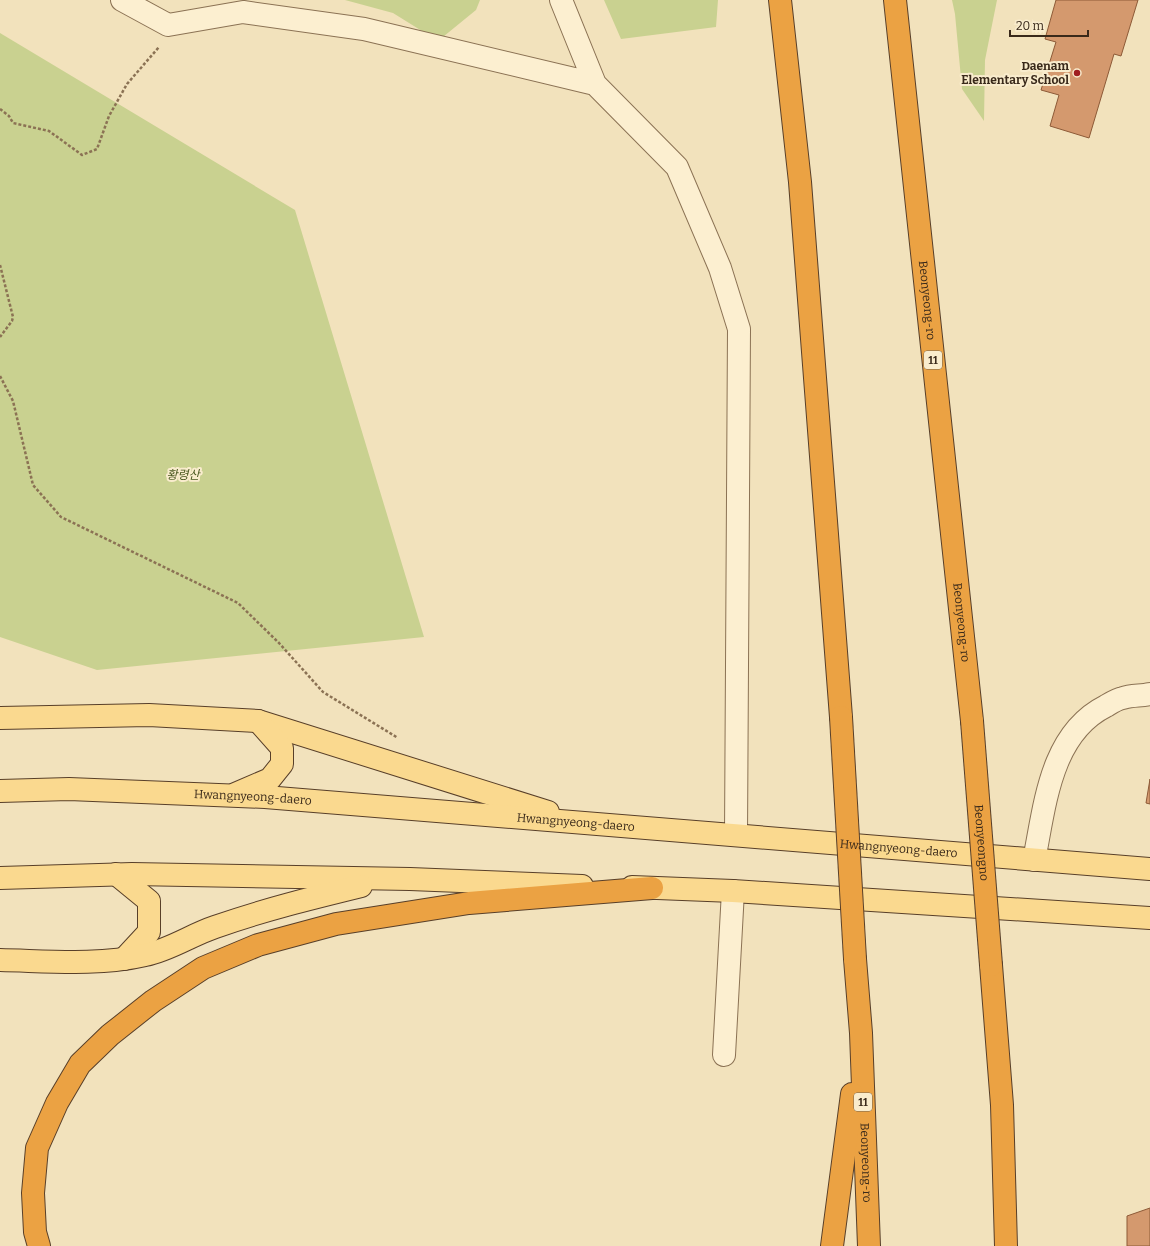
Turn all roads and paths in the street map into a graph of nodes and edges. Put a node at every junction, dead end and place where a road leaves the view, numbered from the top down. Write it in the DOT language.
graph roads {
  1 [pos="122,0"];
  2 [pos="561,0"];
  3 [pos="780,0"];
  4 [pos="895,0"];
  5 [pos="183,22"];
  6 [pos="595,84"];
  7 [pos="1,111"];
  8 [pos="0,265"];
  9 [pos="0,337"];
  10 [pos="0,376"];
  11 [pos="1150,694"];
  12 [pos="0,718"];
  13 [pos="258,721"];
  14 [pos="972,721"];
  15 [pos="401,739"];
  16 [pos="0,791"];
  17 [pos="232,796"];
  18 [pos="585,824"];
  19 [pos="736,835"];
  20 [pos="1034,860"];
  21 [pos="1150,869"];
  22 [pos="116,874"];
  23 [pos="0,878"];
  24 [pos="410,880"];
  25 [pos="652,888"];
  26 [pos="733,891"];
  27 [pos="1150,918"];
  28 [pos="124,959"];
  29 [pos="0,960"];
  30 [pos="861,1033"];
  31 [pos="724,1055"];
  32 [pos="39,1246"];
  33 [pos="832,1246"];
  34 [pos="868,1246"];
  35 [pos="1006,1246"];
  1 -- 5 [label="street"];
  2 -- 6 [label="street"];
  3 -- 30 [label="highway, Beonyeong-ro / 11, bridge"];
  4 -- 14 [label="highway, Beonyeong-ro / 11"];
  5 -- 6 [label="street"];
  5 -- 7 [label="path"];
  6 -- 19 [label="street"];
  8 -- 9 [label="path"];
  10 -- 15 [label="path"];
  11 -- 20 [label="street"];
  12 -- 13 [label="main road"];
  13 -- 17 [label="main road"];
  13 -- 18 [label="main road"];
  14 -- 35 [label="highway, Beonyeongno / 11, bridge"];
  16 -- 17 [label="main road, Hwangnyeong-daero"];
  17 -- 18 [label="main road, Hwangnyeong-daero"];
  18 -- 19 [label="main road, Hwangnyeong-daero"];
  19 -- 20 [label="main road, Hwangnyeong-daero"];
  20 -- 21 [label="main road, Hwangnyeong-daero"];
  22 -- 23 [label="main road"];
  22 -- 24 [label="main road"];
  22 -- 28 [label="main road"];
  24 -- 25 [label="main road"];
  24 -- 28 [label="main road"];
  25 -- 26 [label="main road"];
  25 -- 32 [label="highway"];
  26 -- 27 [label="main road"];
  26 -- 31 [label="street"];
  28 -- 29 [label="main road"];
  30 -- 33 [label="highway"];
  30 -- 34 [label="highway, Beonyeong-ro / 11"];
}
